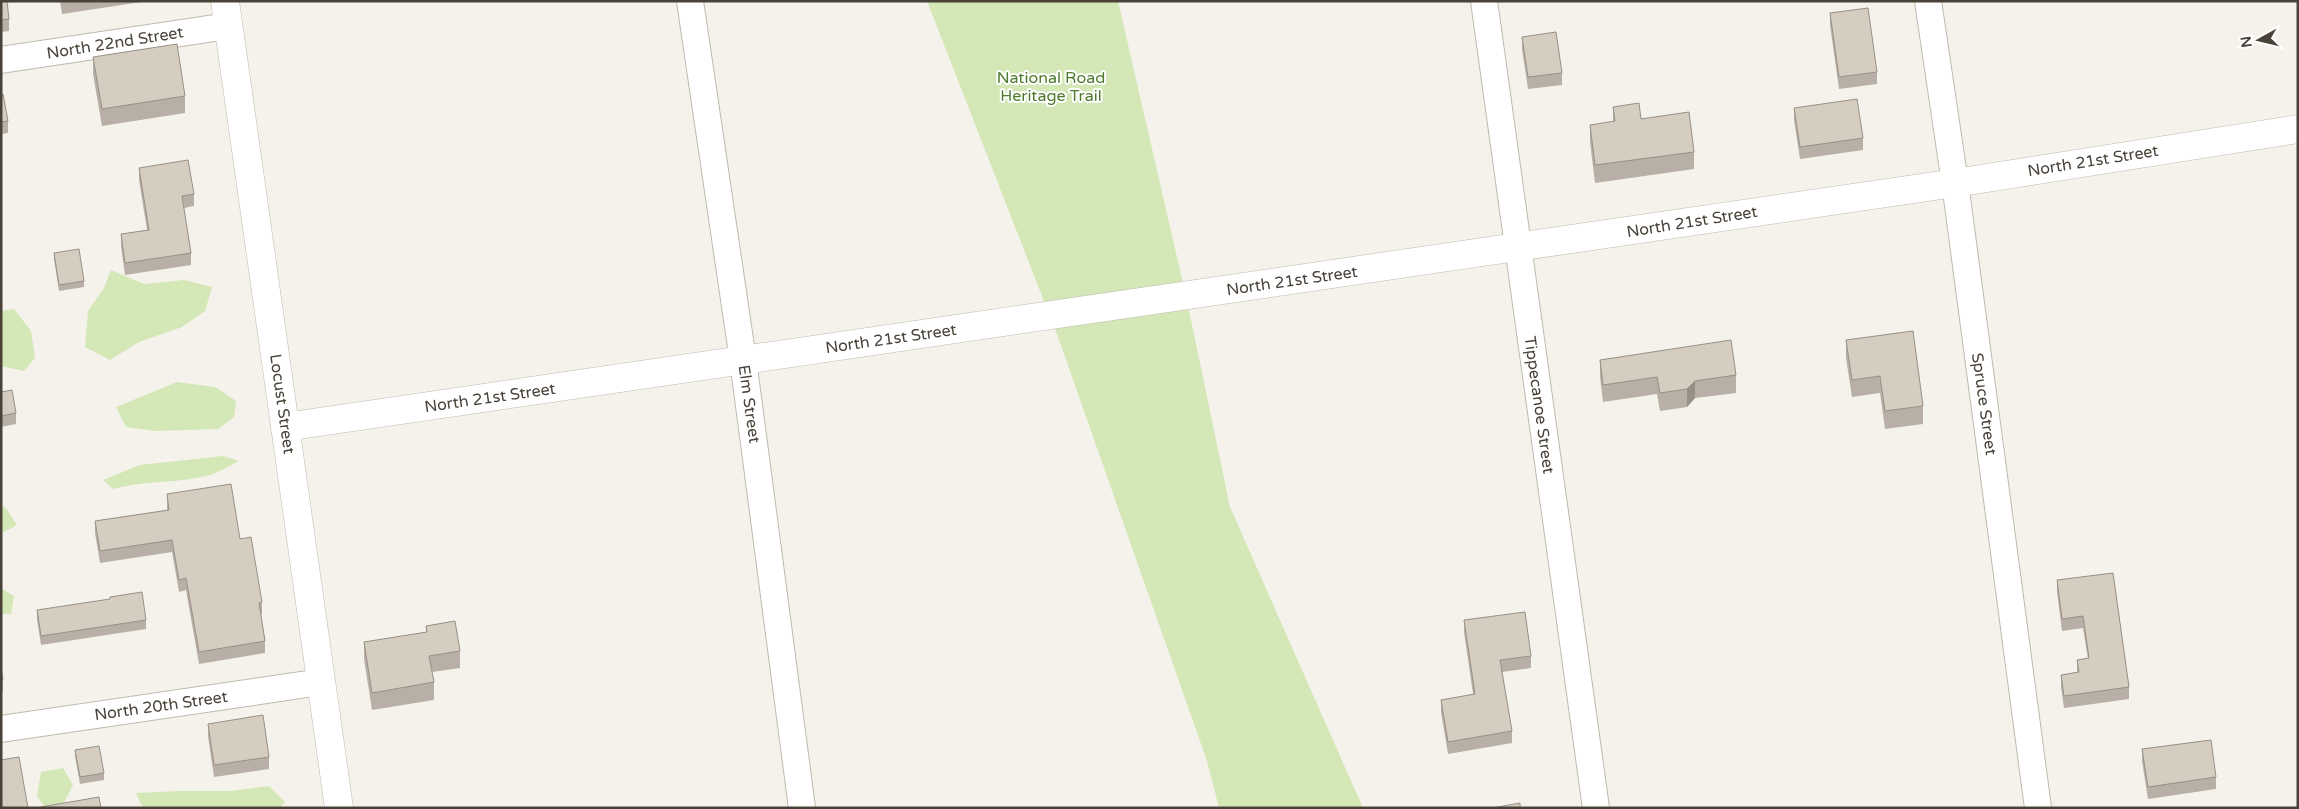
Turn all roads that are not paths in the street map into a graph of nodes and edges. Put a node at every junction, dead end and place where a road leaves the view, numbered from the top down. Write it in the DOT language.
graph roads {
  1 [pos="690,1"];
  2 [pos="1484,1"];
  3 [pos="1928,1"];
  4 [pos="226,14"];
  5 [pos="1,60"];
  6 [pos="2298,129"];
  7 [pos="1955,184"];
  8 [pos="1517,248"];
  9 [pos="743,360"];
  10 [pos="285,427"];
  11 [pos="321,682"];
  12 [pos="1,730"];
  13 [pos="339,808"];
  14 [pos="802,808"];
  15 [pos="1596,808"];
  16 [pos="2038,808"];
  1 -- 9 [label="street, Elm Street"];
  2 -- 8 [label="street, Tippecanoe Street"];
  3 -- 7 [label="street, Spruce Street"];
  4 -- 5 [label="street, North 22nd Street"];
  4 -- 10 [label="street, Locust Street"];
  6 -- 7 [label="street, North 21st Street"];
  7 -- 8 [label="street, North 21st Street"];
  7 -- 16 [label="street, Spruce Street"];
  8 -- 9 [label="street, North 21st Street"];
  8 -- 15 [label="street, Tippecanoe Street"];
  9 -- 10 [label="street, North 21st Street"];
  9 -- 14 [label="street, Elm Street"];
  10 -- 11 [label="street, Locust Street"];
  11 -- 12 [label="street, North 20th Street"];
  11 -- 13 [label="street, Locust Street"];
}
